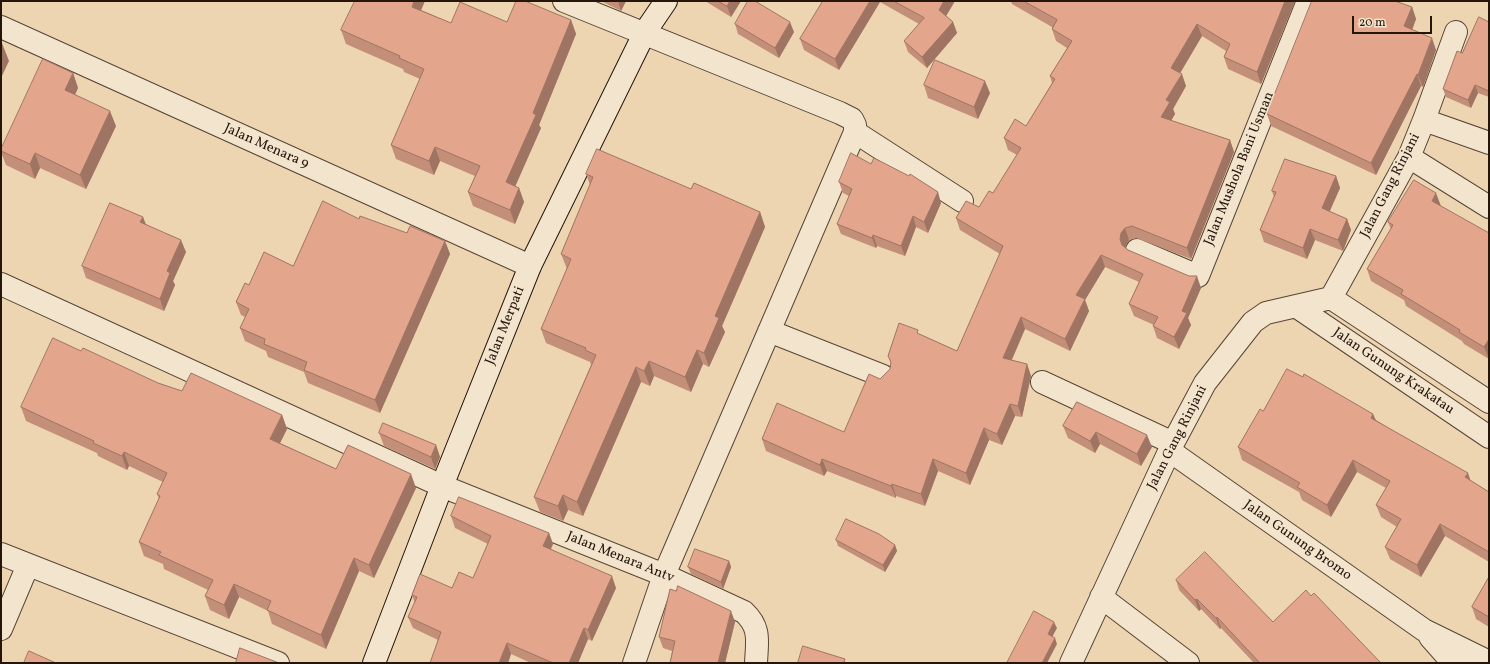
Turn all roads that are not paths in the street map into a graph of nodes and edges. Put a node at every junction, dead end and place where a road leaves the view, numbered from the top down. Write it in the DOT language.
graph roads {
  1 [pos="564,1"];
  2 [pos="666,1"];
  3 [pos="1308,1"];
  4 [pos="1,27"];
  5 [pos="645,32"];
  6 [pos="1456,32"];
  7 [pos="1424,120"];
  8 [pos="855,132"];
  9 [pos="1489,142"];
  10 [pos="1409,157"];
  11 [pos="962,201"];
  12 [pos="1489,207"];
  13 [pos="1137,250"];
  14 [pos="530,266"];
  15 [pos="1,284"];
  16 [pos="1331,298"];
  17 [pos="1297,307"];
  18 [pos="769,331"];
  19 [pos="883,376"];
  20 [pos="1042,382"];
  21 [pos="1489,402"];
  22 [pos="1489,437"];
  23 [pos="1171,447"];
  24 [pos="442,486"];
  25 [pos="1,554"];
  26 [pos="28,565"];
  27 [pos="664,576"];
  28 [pos="1101,597"];
  29 [pos="1,629"];
  30 [pos="1424,630"];
  31 [pos="248,658"];
  32 [pos="1489,662"];
  33 [pos="278,663"];
  34 [pos="374,663"];
  35 [pos="634,663"];
  36 [pos="756,663"];
  37 [pos="1071,663"];
  38 [pos="1188,663"];
  39 [pos="1453,663"];
  1 -- 5 [label="street"];
  2 -- 5 [label="street, Jalan Merpati"];
  3 -- 13 [label="street, Jalan Mushola Bani Usman"];
  4 -- 14 [label="street, Jalan Menara 9"];
  5 -- 8 [label="street"];
  5 -- 14 [label="street, Jalan Merpati"];
  6 -- 7 [label="street"];
  7 -- 9 [label="street, Jalan Gang Rinjani"];
  7 -- 10 [label="street, Jalan Gang Rinjani"];
  8 -- 11 [label="street"];
  8 -- 18 [label="street"];
  10 -- 12 [label="street"];
  10 -- 16 [label="street, Jalan Gang Rinjani"];
  14 -- 24 [label="street, Jalan Merpati"];
  15 -- 24 [label="street, Jalan Menara Antv"];
  16 -- 17 [label="street, Jalan Gang Rinjani"];
  16 -- 21 [label="street, Jalan Gunung Krakatau"];
  17 -- 22 [label="street, Jalan Gunung Krakatau"];
  17 -- 23 [label="street, Jalan Gang Rinjani"];
  18 -- 19 [label="street"];
  18 -- 27 [label="street"];
  20 -- 23 [label="street, Jalan Gunung Bromo"];
  23 -- 28 [label="street, Jalan Gang Rinjani"];
  23 -- 30 [label="street, Jalan Gunung Bromo"];
  24 -- 27 [label="street, Jalan Menara Antv"];
  24 -- 34 [label="street, Jalan Merpati"];
  25 -- 26 [label="street"];
  26 -- 29 [label="street"];
  26 -- 31 [label="street"];
  27 -- 35 [label="street"];
  27 -- 36 [label="street, Jalan Menara Antv"];
  28 -- 37 [label="street, Jalan Gang Rinjani"];
  28 -- 38 [label="street"];
  30 -- 32 [label="street, Jalan Gunung Bromo"];
  30 -- 39 [label="street, Jalan Gunung Bromo"];
  31 -- 33 [label="street"];
}
